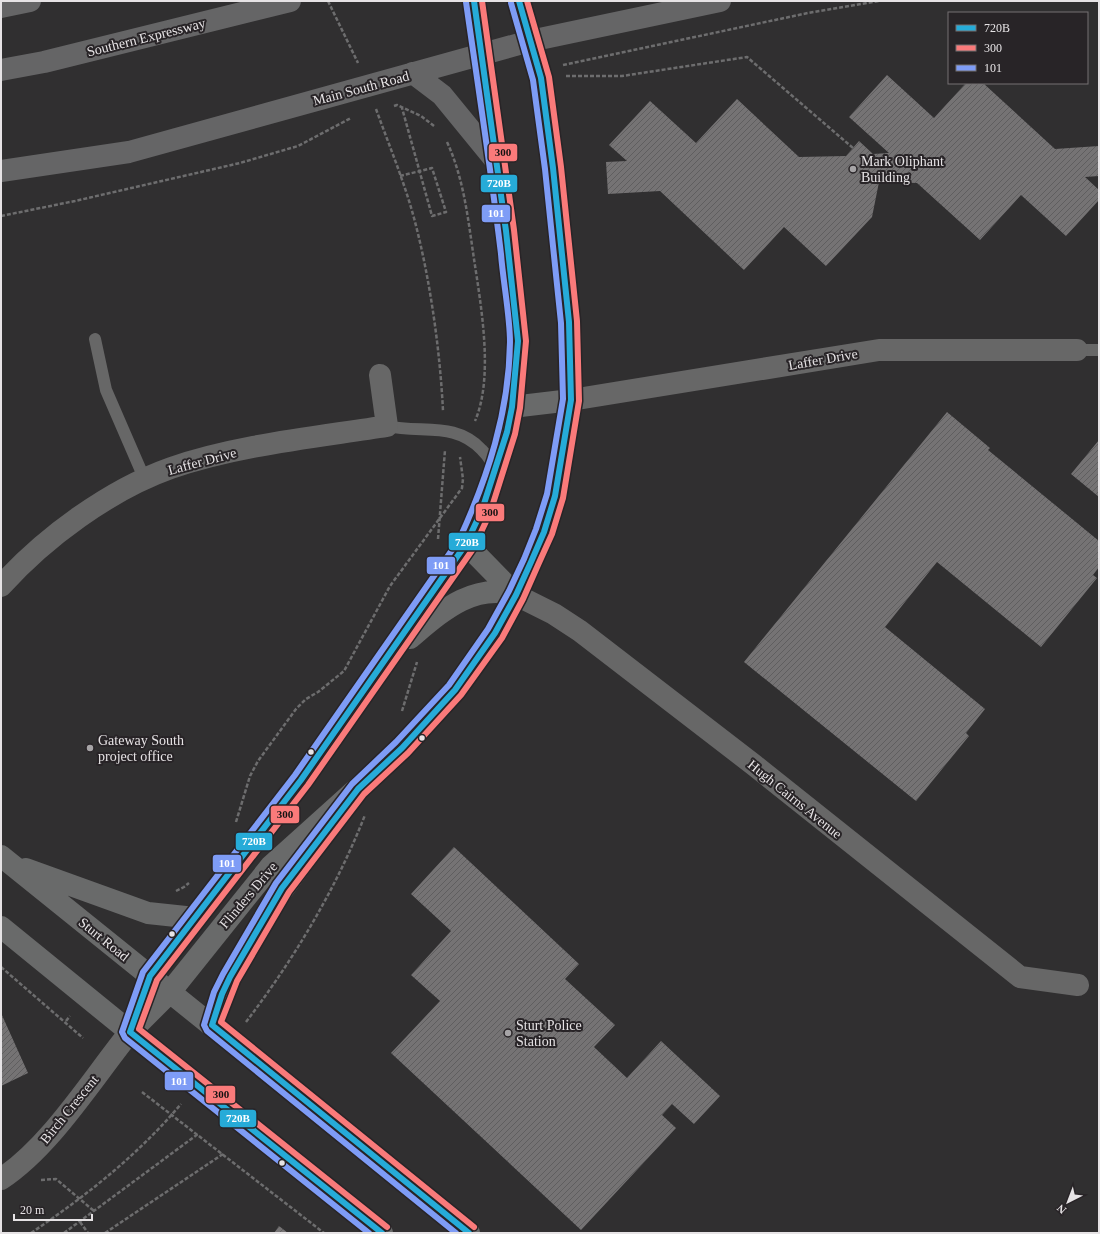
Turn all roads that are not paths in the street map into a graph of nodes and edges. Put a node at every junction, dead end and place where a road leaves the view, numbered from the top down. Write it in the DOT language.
graph roads {
  1 [pos="303,1"];
  2 [pos="720,1"];
  3 [pos="283,2"];
  4 [pos="519,2"];
  5 [pos="475,7"];
  6 [pos="530,41"];
  7 [pos="481,54"];
  8 [pos="1,70"];
  9 [pos="412,73"];
  10 [pos="496,161"];
  11 [pos="1,171"];
  12 [pos="96,339"];
  13 [pos="1077,350"];
  14 [pos="1099,350"];
  15 [pos="380,375"];
  16 [pos="571,400"];
  17 [pos="512,407"];
  18 [pos="387,426"];
  19 [pos="495,474"];
  20 [pos="145,480"];
  21 [pos="466,544"];
  22 [pos="1,586"];
  23 [pos="516,595"];
  24 [pos="390,654"];
  25 [pos="358,789"];
  26 [pos="5,860"];
  27 [pos="195,918"];
  28 [pos="1,927"];
  29 [pos="150,976"];
  30 [pos="1078,985"];
  31 [pos="170,992"];
  32 [pos="212,1025"];
  33 [pos="130,1032"];
  34 [pos="1,1179"];
  35 [pos="382,1233"];
  36 [pos="469,1233"];
  1 -- 3 [label="highway, Southern Expressway"];
  2 -- 6 [label="highway, Main South Road"];
  3 -- 8 [label="highway, Southern Expressway"];
  4 -- 6 [label="street, Flinders Drive"];
  5 -- 7 [label="street, Flinders Drive"];
  6 -- 7 [label="highway, Main South Road"];
  6 -- 16 [label="street, Flinders Drive"];
  7 -- 9 [label="highway, Main South Road"];
  7 -- 10 [label="street, Flinders Drive"];
  9 -- 10 [label="highway"];
  9 -- 11 [label="highway, Main South Road"];
  10 -- 17 [label="street, Flinders Drive"];
  12 -- 20 [label="lane"];
  13 -- 14 [label="lane"];
  13 -- 16 [label="street, Laffer Drive"];
  15 -- 18 [label="street"];
  16 -- 17 [label="street"];
  16 -- 23 [label="street, Flinders Drive"];
  17 -- 19 [label="street, Flinders Drive"];
  18 -- 19 [label="lane"];
  18 -- 20 [label="street, Laffer Drive"];
  19 -- 21 [label="street, Flinders Drive"];
  20 -- 22 [label="street, Laffer Drive"];
  21 -- 23 [label="street"];
  21 -- 24 [label="street, Flinders Drive"];
  23 -- 24 [label="street"];
  23 -- 25 [label="street, Flinders Drive"];
  23 -- 30 [label="street, Hugh Cairns Avenue"];
  24 -- 27 [label="street, Flinders Drive"];
  25 -- 31 [label="street, Flinders Drive"];
  25 -- 32 [label="street"];
  26 -- 27 [label="street"];
  26 -- 29 [label="street, Sturt Road"];
  27 -- 29 [label="street, Flinders Drive"];
  28 -- 33 [label="street"];
  29 -- 31 [label="street, Sturt Road"];
  29 -- 33 [label="street, Flinders Drive"];
  31 -- 32 [label="street, Sturt Road"];
  31 -- 33 [label="street, Flinders Drive"];
  32 -- 36 [label="street, Sturt Road"];
  33 -- 34 [label="street, Birch Crescent"];
  33 -- 35 [label="street"];
}
